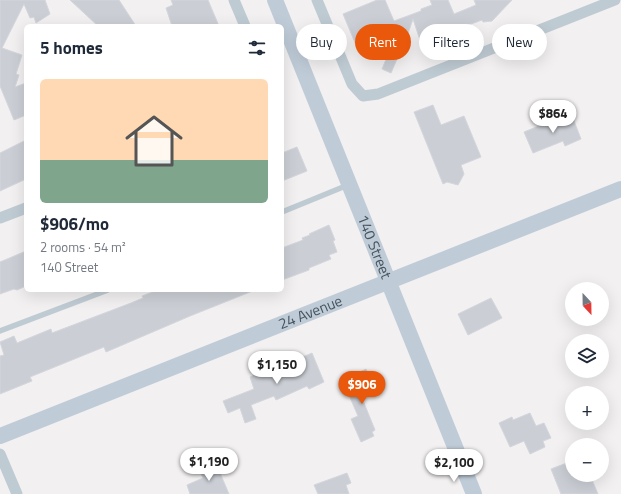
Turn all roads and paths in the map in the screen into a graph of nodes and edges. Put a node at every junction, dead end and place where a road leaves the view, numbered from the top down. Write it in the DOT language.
graph roads {
  1 [pos="234,0"];
  2 [pos="275,0"];
  3 [pos="317,0"];
  4 [pos="615,0"];
  5 [pos="244,24"];
  6 [pos="350,184"];
  7 [pos="621,189"];
  8 [pos="24,209"];
  9 [pos="284,211"];
  10 [pos="0,218"];
  11 [pos="388,281"];
  12 [pos="103,292"];
  13 [pos="0,331"];
  14 [pos="0,436"];
  15 [pos="0,454"];
  16 [pos="16,494"];
  17 [pos="474,494"];
  1 -- 5 [label="street"];
  2 -- 6 [label="main road, 140 Street"];
  3 -- 4 [label="street"];
  6 -- 9 [label="lane"];
  6 -- 11 [label="main road, 140 Street"];
  7 -- 11 [label="main road, 24 Avenue"];
  8 -- 10 [label="street"];
  11 -- 14 [label="main road, 24 Avenue"];
  11 -- 17 [label="main road, 140 Street"];
  12 -- 13 [label="lane"];
  15 -- 16 [label="street"];
}
